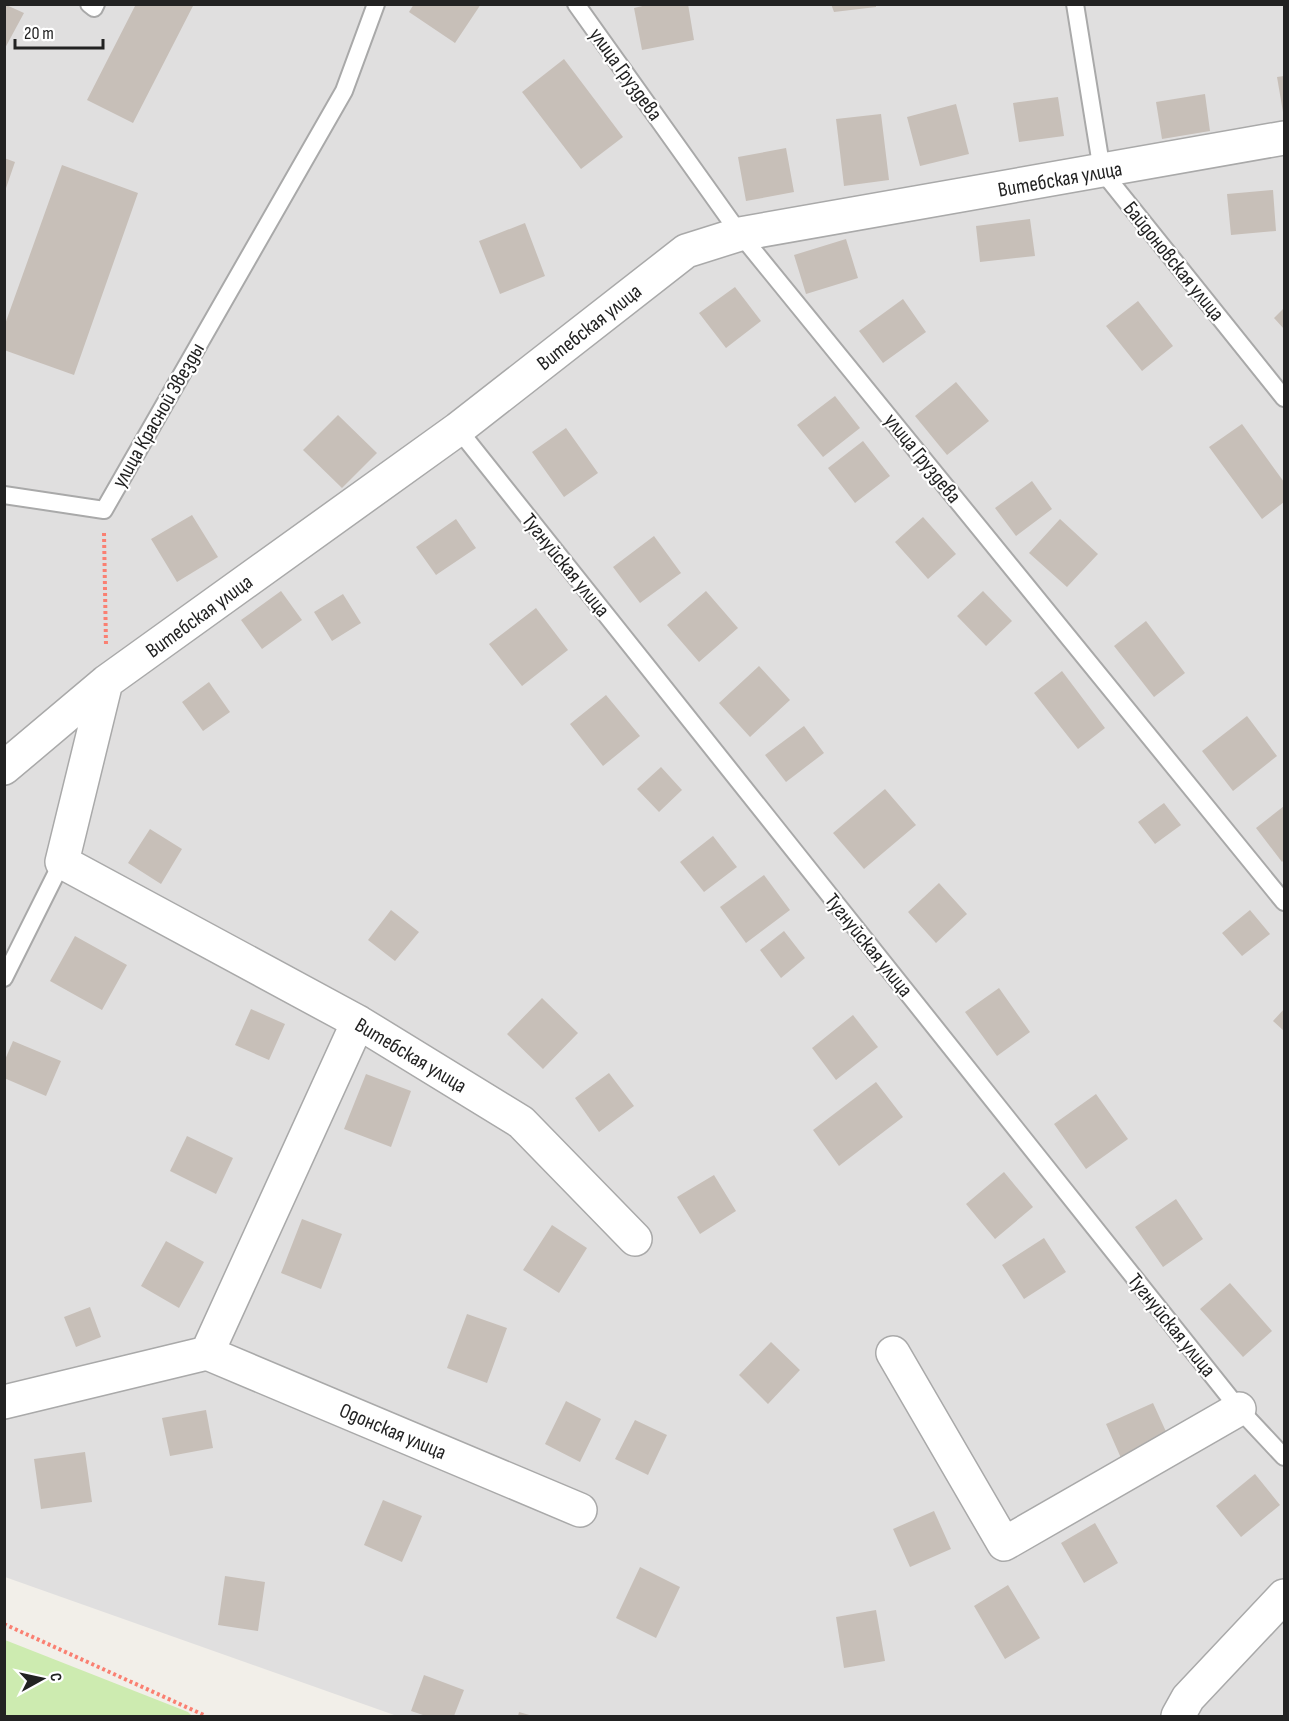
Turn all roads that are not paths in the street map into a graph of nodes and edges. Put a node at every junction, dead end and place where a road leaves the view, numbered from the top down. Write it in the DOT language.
graph roads {
  1 [pos="88,4"];
  2 [pos="96,4"];
  3 [pos="376,4"];
  4 [pos="576,4"];
  5 [pos="1075,4"];
  6 [pos="1284,138"];
  7 [pos="1102,171"];
  8 [pos="741,234"];
  9 [pos="1284,398"];
  10 [pos="458,429"];
  11 [pos="4,495"];
  12 [pos="106,682"];
  13 [pos="4,768"];
  14 [pos="62,861"];
  15 [pos="1284,902"];
  16 [pos="4,978"];
  17 [pos="358,1023"];
  18 [pos="635,1239"];
  19 [pos="207,1353"];
  20 [pos="893,1353"];
  21 [pos="4,1402"];
  22 [pos="1239,1409"];
  23 [pos="1284,1457"];
  24 [pos="580,1510"];
  25 [pos="1284,1596"];
  26 [pos="1178,1716"];
  1 -- 2 [label="lane"];
  3 -- 11 [label="lane, улица Красной Звезды"];
  4 -- 8 [label="lane, улица Груздева"];
  5 -- 7 [label="lane, Байдоновская улица"];
  6 -- 7 [label="street, Витебская улица"];
  7 -- 8 [label="street, Витебская улица"];
  7 -- 9 [label="lane, Байдоновская улица"];
  8 -- 10 [label="street, Витебская улица"];
  8 -- 15 [label="lane, улица Груздева"];
  10 -- 12 [label="street, Витебская улица"];
  10 -- 22 [label="lane, Тугнуйская улица"];
  12 -- 13 [label="street, Витебская улица"];
  12 -- 14 [label="street"];
  14 -- 16 [label="lane"];
  14 -- 17 [label="street, Витебская улица"];
  17 -- 18 [label="street, Витебская улица"];
  17 -- 19 [label="street"];
  19 -- 21 [label="street"];
  19 -- 24 [label="street, Одонская улица"];
  20 -- 22 [label="street"];
  22 -- 23 [label="lane, Тугнуйская улица"];
  25 -- 26 [label="street"];
}
